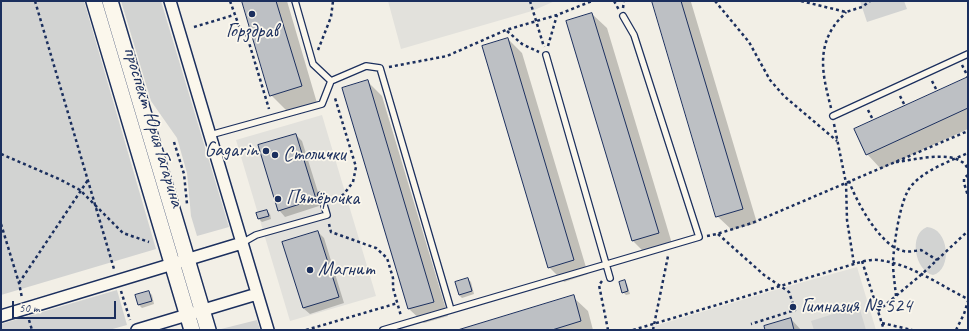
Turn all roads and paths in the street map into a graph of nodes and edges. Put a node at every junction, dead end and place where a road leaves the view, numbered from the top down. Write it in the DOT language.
graph roads {
  1 [pos="35,1"];
  2 [pos="94,1"];
  3 [pos="110,1"];
  4 [pos="170,1"];
  5 [pos="230,1"];
  6 [pos="295,1"];
  7 [pos="333,1"];
  8 [pos="530,1"];
  9 [pos="592,1"];
  10 [pos="715,1"];
  11 [pos="801,1"];
  12 [pos="870,1"];
  13 [pos="846,12"];
  14 [pos="234,15"];
  15 [pos="557,15"];
  16 [pos="623,16"];
  17 [pos="536,21"];
  18 [pos="194,27"];
  19 [pos="506,30"];
  20 [pos="968,54"];
  21 [pos="546,56"];
  22 [pos="313,64"];
  23 [pos="380,68"];
  24 [pos="331,80"];
  25 [pos="833,116"];
  26 [pos="271,117"];
  27 [pos="968,131"];
  28 [pos="210,135"];
  29 [pos="838,141"];
  30 [pos="174,142"];
  31 [pos="968,153"];
  32 [pos="1,154"];
  33 [pos="956,158"];
  34 [pos="892,163"];
  35 [pos="968,169"];
  36 [pos="968,175"];
  37 [pos="88,180"];
  38 [pos="848,182"];
  39 [pos="80,190"];
  40 [pos="321,195"];
  41 [pos="968,196"];
  42 [pos="97,207"];
  43 [pos="326,209"];
  44 [pos="187,210"];
  45 [pos="326,215"];
  46 [pos="1,224"];
  47 [pos="968,231"];
  48 [pos="717,234"];
  49 [pos="699,237"];
  50 [pos="148,242"];
  51 [pos="242,243"];
  52 [pos="670,246"];
  53 [pos="894,248"];
  54 [pos="937,260"];
  55 [pos="862,261"];
  56 [pos="180,262"];
  57 [pos="607,264"];
  58 [pos="854,264"];
  59 [pos="893,264"];
  60 [pos="114,267"];
  61 [pos="922,274"];
  62 [pos="610,275"];
  63 [pos="19,283"];
  64 [pos="779,286"];
  65 [pos="122,292"];
  66 [pos="258,294"];
  67 [pos="21,295"];
  68 [pos="896,296"];
  69 [pos="968,300"];
  70 [pos="398,303"];
  71 [pos="450,310"];
  72 [pos="878,311"];
  73 [pos="195,313"];
  74 [pos="27,314"];
  75 [pos="1,316"];
  76 [pos="130,319"];
  77 [pos="654,323"];
  78 [pos="882,323"];
  79 [pos="404,324"];
  80 [pos="751,324"];
  81 [pos="32,330"];
  82 [pos="137,330"];
  83 [pos="192,330"];
  84 [pos="208,330"];
  85 [pos="268,330"];
  86 [pos="306,330"];
  87 [pos="383,330"];
  88 [pos="608,330"];
  89 [pos="633,330"];
  90 [pos="653,330"];
  91 [pos="884,330"];
  92 [pos="912,330"];
  93 [pos="956,330"];
  1 -- 37 [label="path"];
  2 -- 56 [label="main road, проспект Юрия Гагарина"];
  3 -- 56 [label="main road, проспект Юрия Гагарина"];
  4 -- 28 [label="street"];
  5 -- 14 [label="path"];
  6 -- 22 [label="lane"];
  7 -- 22 [label="path"];
  8 -- 17 [label="path"];
  9 -- 15 [label="path"];
  10 -- 29 [label="path"];
  11 -- 13 [label="path"];
  12 -- 13 [label="path"];
  13 -- 25 [label="path"];
  14 -- 18 [label="path"];
  14 -- 26 [label="path"];
  15 -- 17 [label="path"];
  15 -- 21 [label="path"];
  16 -- 49 [label="lane"];
  17 -- 19 [label="path"];
  17 -- 21 [label="path"];
  19 -- 21 [label="path"];
  19 -- 23 [label="path"];
  20 -- 25 [label="lane"];
  21 -- 57 [label="lane"];
  22 -- 24 [label="lane"];
  23 -- 24 [label="lane"];
  23 -- 71 [label="lane"];
  24 -- 26 [label="lane"];
  24 -- 43 [label="path"];
  25 -- 29 [label="path"];
  26 -- 28 [label="lane"];
  27 -- 34 [label="path"];
  28 -- 51 [label="street"];
  29 -- 38 [label="path"];
  30 -- 44 [label="path"];
  31 -- 33 [label="path"];
  32 -- 39 [label="path"];
  33 -- 34 [label="path"];
  33 -- 35 [label="path"];
  33 -- 53 [label="path"];
  34 -- 38 [label="path"];
  36 -- 41 [label="path"];
  37 -- 39 [label="path"];
  37 -- 42 [label="path"];
  38 -- 48 [label="path"];
  38 -- 53 [label="path"];
  38 -- 58 [label="path"];
  39 -- 42 [label="path"];
  39 -- 63 [label="path"];
  40 -- 43 [label="lane"];
  42 -- 50 [label="path"];
  42 -- 60 [label="path"];
  43 -- 45 [label="lane"];
  45 -- 51 [label="lane"];
  45 -- 70 [label="path"];
  46 -- 63 [label="path"];
  47 -- 54 [label="path"];
  48 -- 49 [label="path"];
  48 -- 64 [label="path"];
  49 -- 52 [label="lane"];
  51 -- 56 [label="street"];
  51 -- 66 [label="street"];
  52 -- 57 [label="lane"];
  52 -- 77 [label="path"];
  53 -- 54 [label="path"];
  53 -- 59 [label="path"];
  54 -- 61 [label="path"];
  55 -- 58 [label="path"];
  55 -- 59 [label="path"];
  55 -- 72 [label="path"];
  56 -- 73 [label="main road, проспект Юрия Гагарина"];
  56 -- 75 [label="street"];
  57 -- 62 [label="lane"];
  57 -- 71 [label="lane"];
  58 -- 64 [label="path"];
  59 -- 61 [label="path"];
  59 -- 68 [label="path"];
  61 -- 68 [label="path"];
  61 -- 69 [label="path"];
  62 -- 88 [label="path"];
  63 -- 67 [label="path"];
  64 -- 77 [label="path"];
  64 -- 80 [label="path"];
  65 -- 76 [label="path"];
  66 -- 73 [label="street"];
  66 -- 85 [label="street"];
  68 -- 72 [label="path"];
  69 -- 93 [label="path"];
  70 -- 79 [label="path"];
  70 -- 86 [label="path"];
  71 -- 79 [label="lane"];
  72 -- 78 [label="path"];
  73 -- 82 [label="street"];
  73 -- 83 [label="main road, проспект Юрия Гагарина"];
  73 -- 84 [label="main road, проспект Юрия Гагарина"];
  74 -- 81 [label="path"];
  77 -- 89 [label="path"];
  77 -- 90 [label="path"];
  78 -- 91 [label="path"];
  78 -- 92 [label="path"];
  79 -- 87 [label="lane"];
}
